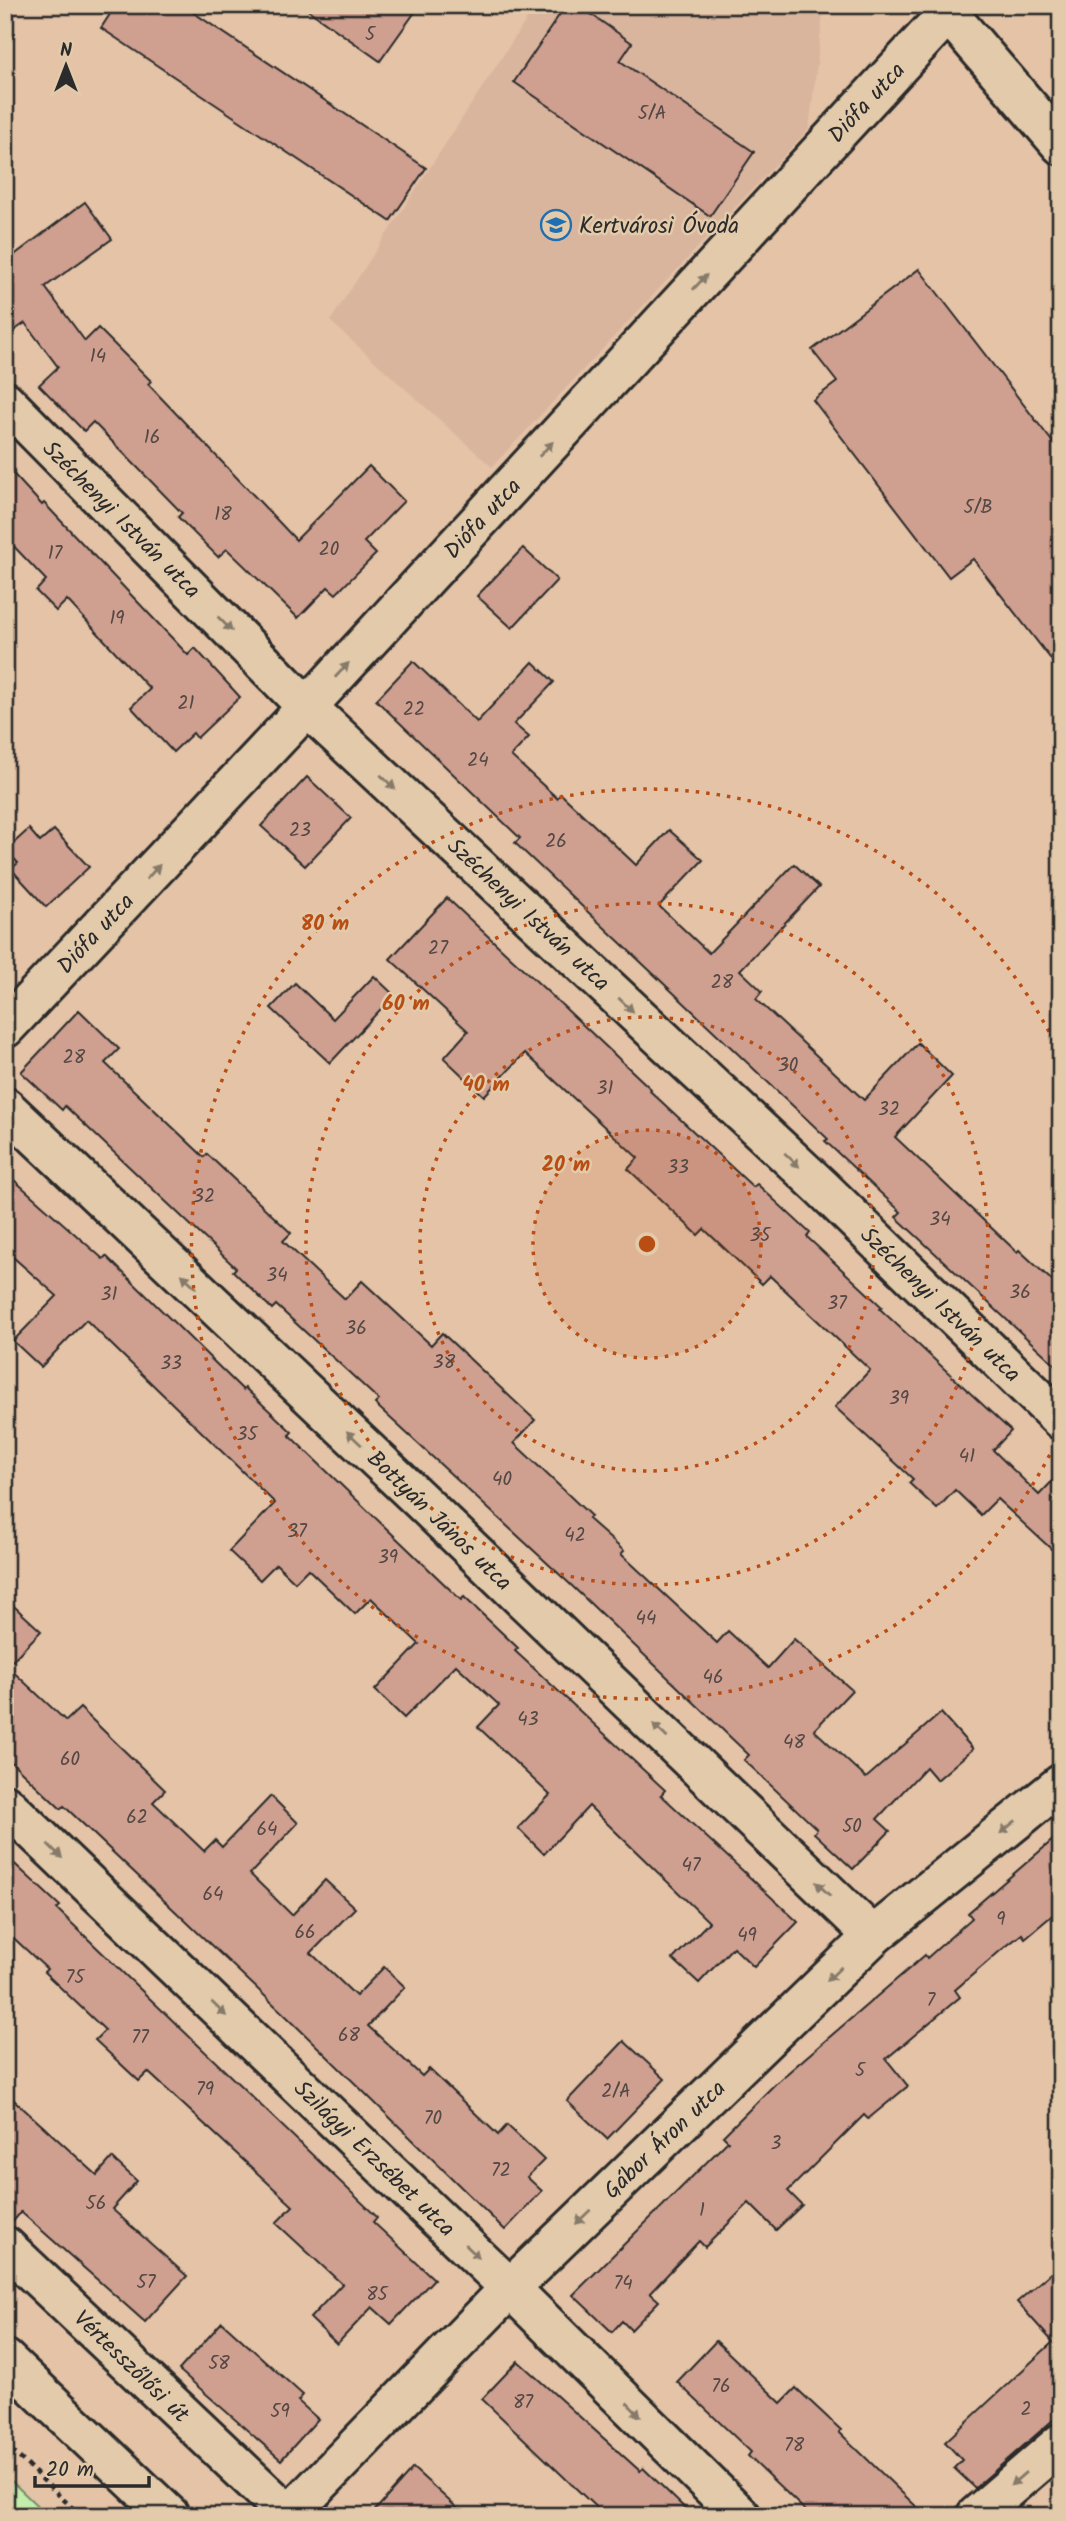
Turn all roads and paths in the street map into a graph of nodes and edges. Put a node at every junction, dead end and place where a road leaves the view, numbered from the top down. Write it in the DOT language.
graph roads {
  1 [pos="944,9"];
  2 [pos="1061,145"];
  3 [pos="5,401"];
  4 [pos="307,707"];
  5 [pos="5,1028"];
  6 [pos="5,1107"];
  7 [pos="1061,1420"];
  8 [pos="1061,1784"];
  9 [pos="5,1804"];
  10 [pos="873,1936"];
  11 [pos="5,2246"];
  12 [pos="510,2288"];
  13 [pos="5,2359"];
  14 [pos="1061,2443"];
  15 [pos="5,2444"];
  16 [pos="289,2515"];
  17 [pos="81,2516"];
  18 [pos="170,2516"];
  19 [pos="741,2516"];
  20 [pos="976,2516"];
  1 -- 2 [label="street"];
  4 -- 1 [label="street, Diófa utca, one-way"];
  3 -- 4 [label="street, Széchenyi István utca, one-way"];
  5 -- 4 [label="street, Diófa utca, one-way"];
  4 -- 7 [label="street, Széchenyi István utca, one-way"];
  10 -- 6 [label="street, Bottyán János utca, one-way"];
  8 -- 10 [label="street, Gábor Áron utca, one-way"];
  9 -- 12 [label="street, Szilágyi Erzsébet utca, one-way"];
  10 -- 12 [label="street, Gábor Áron utca, one-way"];
  11 -- 16 [label="street, Vértesszőlősi út"];
  12 -- 16 [label="street, Gábor Áron utca"];
  12 -- 19 [label="street, Szilágyi Erzsébet utca, one-way"];
  13 -- 18 [label="street"];
  14 -- 20 [label="street, one-way"];
  15 -- 17 [label="path"];
}
